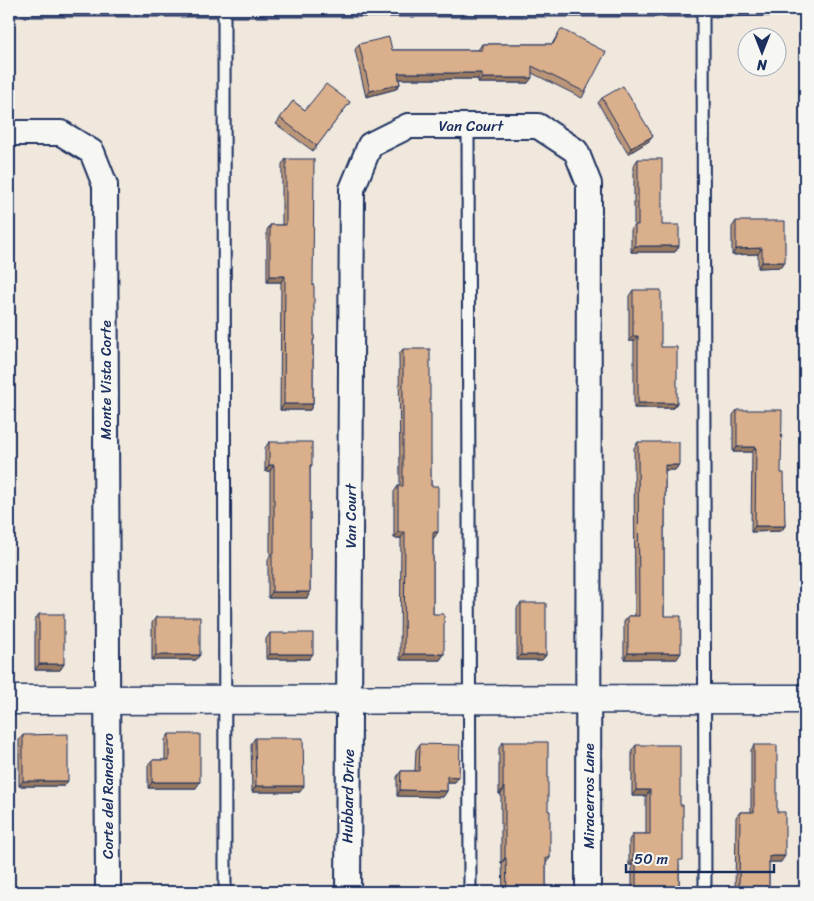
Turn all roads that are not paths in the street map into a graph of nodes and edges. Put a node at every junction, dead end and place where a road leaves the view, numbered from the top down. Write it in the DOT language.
graph roads {
  1 [pos="786,9"];
  2 [pos="9,10"];
  3 [pos="703,10"];
  4 [pos="224,11"];
  5 [pos="468,126"];
  6 [pos="9,133"];
  7 [pos="470,699"];
  8 [pos="589,699"];
  9 [pos="704,699"];
  10 [pos="805,699"];
  11 [pos="9,700"];
  12 [pos="108,700"];
  13 [pos="224,700"];
  14 [pos="350,700"];
  15 [pos="108,892"];
  16 [pos="225,892"];
  17 [pos="348,892"];
  18 [pos="470,892"];
  19 [pos="588,892"];
  20 [pos="705,892"];
  1 -- 3 [label="lane"];
  2 -- 4 [label="lane"];
  3 -- 4 [label="lane"];
  3 -- 9 [label="lane"];
  4 -- 13 [label="lane"];
  5 -- 7 [label="lane"];
  5 -- 8 [label="street, Van Court"];
  5 -- 14 [label="street, Van Court"];
  6 -- 12 [label="street, Monte Vista Corte"];
  7 -- 8 [label="street"];
  7 -- 14 [label="street"];
  7 -- 18 [label="lane"];
  8 -- 9 [label="street"];
  8 -- 19 [label="street, Miracerros Lane"];
  9 -- 10 [label="street"];
  9 -- 20 [label="lane"];
  11 -- 12 [label="street"];
  12 -- 13 [label="street"];
  12 -- 15 [label="street, Corte del Ranchero"];
  13 -- 14 [label="street"];
  13 -- 16 [label="lane"];
  14 -- 17 [label="street, Hubbard Drive"];
}
